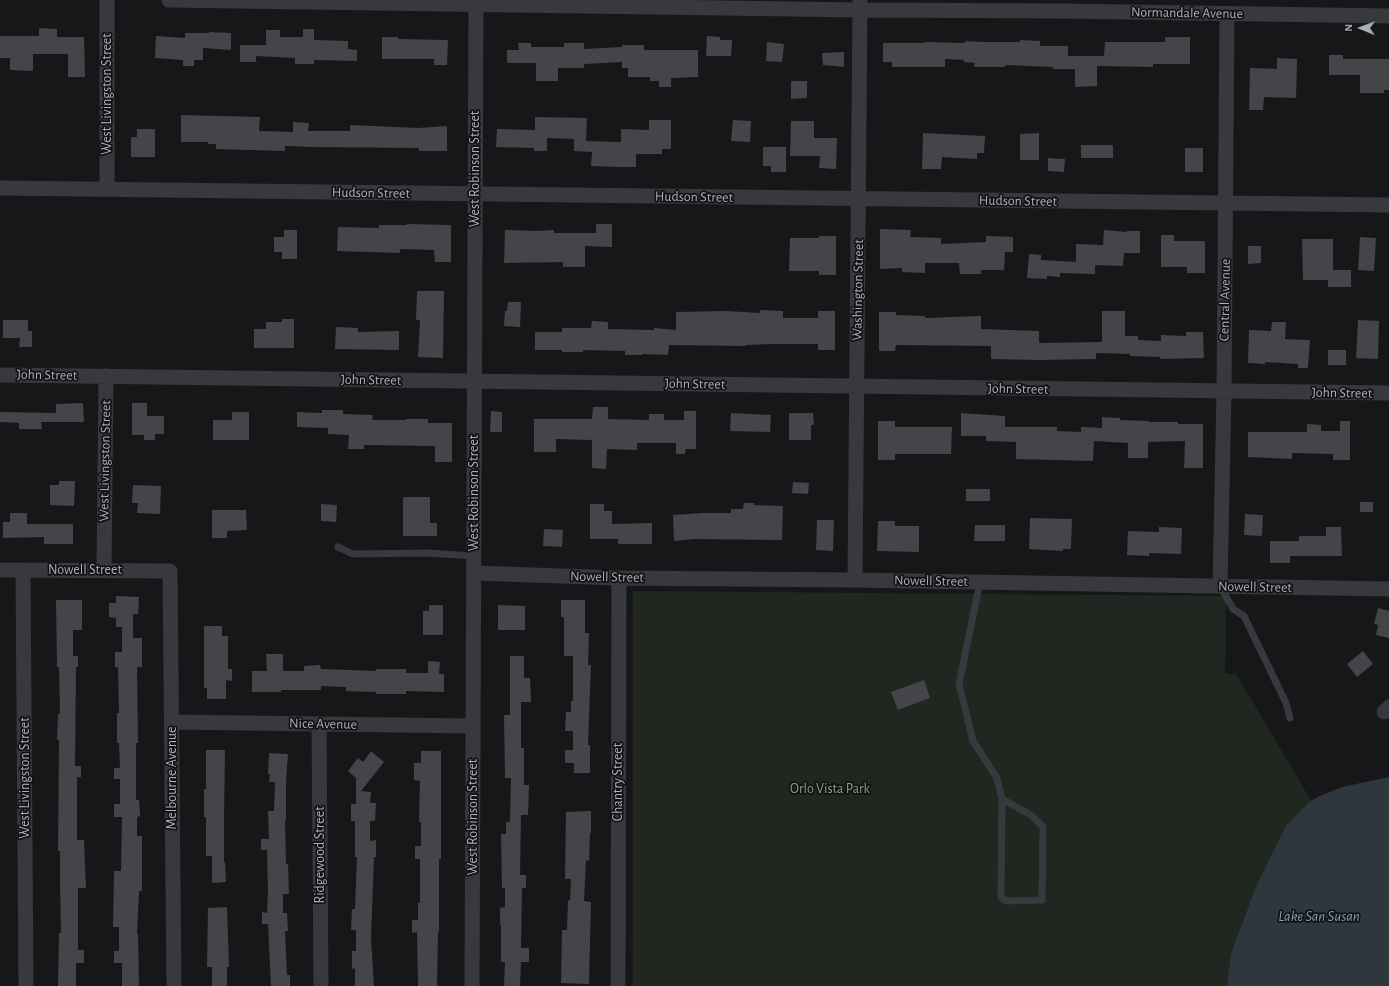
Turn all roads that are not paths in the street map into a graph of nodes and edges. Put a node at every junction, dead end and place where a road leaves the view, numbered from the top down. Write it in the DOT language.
graph roads {
  1 [pos="107,0"];
  2 [pos="169,0"];
  3 [pos="476,2"];
  4 [pos="860,5"];
  5 [pos="1062,5"];
  6 [pos="1227,14"];
  7 [pos="1389,16"];
  8 [pos="0,188"];
  9 [pos="107,189"];
  10 [pos="475,194"];
  11 [pos="859,199"];
  12 [pos="1226,203"];
  13 [pos="1389,205"];
  14 [pos="0,375"];
  15 [pos="106,376"];
  16 [pos="475,381"];
  17 [pos="856,386"];
  18 [pos="1224,392"];
  19 [pos="1389,393"];
  20 [pos="338,547"];
  21 [pos="474,556"];
  22 [pos="0,570"];
  23 [pos="23,570"];
  24 [pos="104,570"];
  25 [pos="170,570"];
  26 [pos="474,573"];
  27 [pos="618,578"];
  28 [pos="855,580"];
  29 [pos="980,582"];
  30 [pos="1220,586"];
  31 [pos="1389,589"];
  32 [pos="1290,718"];
  33 [pos="172,722"];
  34 [pos="319,724"];
  35 [pos="473,726"];
  36 [pos="1002,799"];
  37 [pos="26,986"];
  38 [pos="174,986"];
  39 [pos="321,986"];
  40 [pos="472,986"];
  41 [pos="618,986"];
  1 -- 9 [label="street, West Livingston Street"];
  2 -- 3 [label="street, Normandale Avenue"];
  3 -- 4 [label="street, Normandale Avenue"];
  3 -- 10 [label="street, West Robinson Street"];
  4 -- 5 [label="street, Normandale Avenue"];
  4 -- 11 [label="street, Washington Street"];
  5 -- 6 [label="street, Normandale Avenue"];
  6 -- 7 [label="street, Normandale Avenue"];
  6 -- 12 [label="street, Central Avenue"];
  8 -- 9 [label="street, Hudson Street"];
  9 -- 10 [label="street, Hudson Street"];
  10 -- 11 [label="street, Hudson Street"];
  10 -- 16 [label="street, West Robinson Street"];
  11 -- 12 [label="street, Hudson Street"];
  11 -- 17 [label="street, Washington Street"];
  12 -- 13 [label="street, Hudson Street"];
  12 -- 18 [label="street, Central Avenue"];
  14 -- 15 [label="street, John Street"];
  15 -- 16 [label="street, John Street"];
  15 -- 24 [label="street, West Livingston Street"];
  16 -- 17 [label="street, John Street"];
  16 -- 21 [label="street, West Robinson Street"];
  17 -- 18 [label="street, John Street"];
  17 -- 28 [label="street, Washington Street"];
  18 -- 19 [label="street, John Street"];
  18 -- 30 [label="street, Central Avenue"];
  20 -- 21 [label="lane"];
  21 -- 26 [label="street, West Robinson Street"];
  22 -- 23 [label="street, Nowell Street"];
  23 -- 24 [label="street, Nowell Street"];
  23 -- 37 [label="street, West Livingston Street"];
  24 -- 25 [label="street, Nowell Street"];
  25 -- 33 [label="street, Melbourne Avenue"];
  26 -- 27 [label="street, Nowell Street"];
  26 -- 35 [label="street, West Robinson Street"];
  27 -- 28 [label="street, Nowell Street"];
  27 -- 41 [label="street, Chantry Street"];
  28 -- 29 [label="street, Nowell Street"];
  29 -- 30 [label="street, Nowell Street"];
  29 -- 36 [label="lane"];
  30 -- 31 [label="street, Nowell Street"];
  30 -- 32 [label="lane"];
  33 -- 34 [label="street, Nice Avenue"];
  33 -- 38 [label="street, Melbourne Avenue"];
  34 -- 35 [label="street, Nice Avenue"];
  34 -- 39 [label="street, Ridgewood Street"];
  35 -- 40 [label="street, West Robinson Street"];
  36 -- 36 [label="lane"];
}
